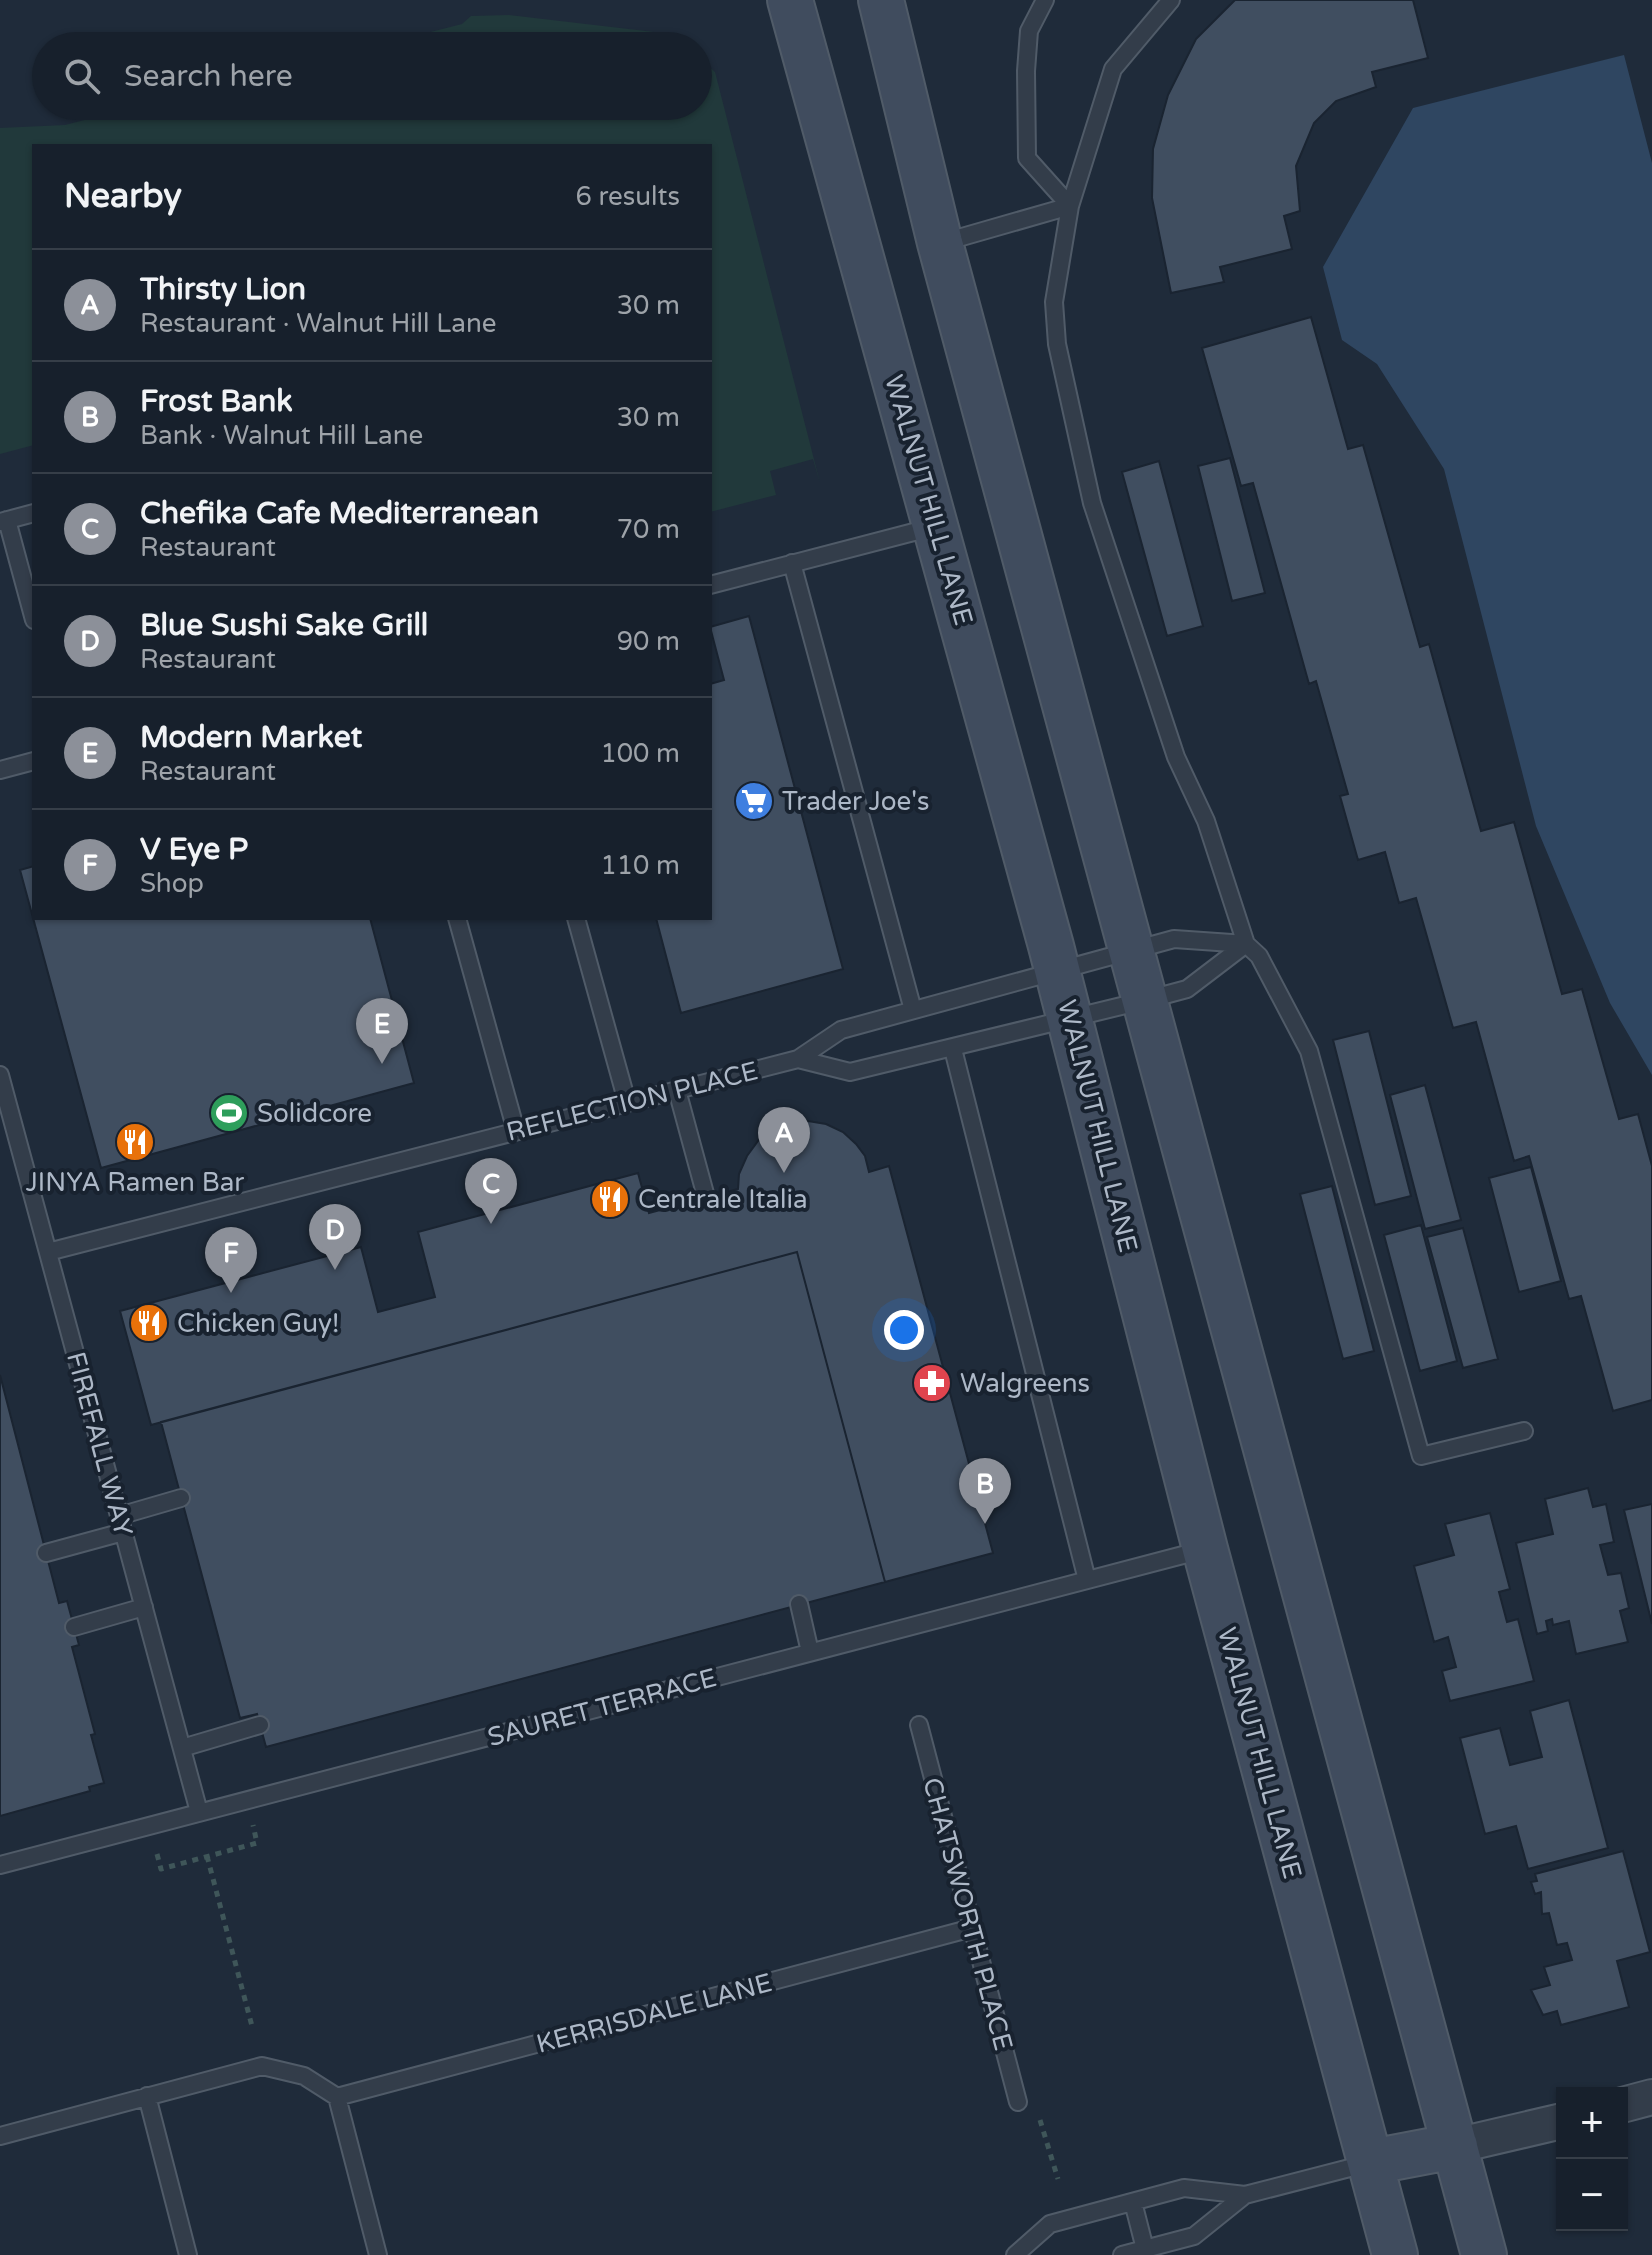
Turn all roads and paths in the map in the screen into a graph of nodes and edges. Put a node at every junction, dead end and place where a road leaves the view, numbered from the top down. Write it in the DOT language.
graph roads {
  1 [pos="771,0"];
  2 [pos="881,0"];
  3 [pos="916,0"];
  4 [pos="1045,0"];
  5 [pos="1171,0"];
  6 [pos="795,20"];
  7 [pos="899,73"];
  8 [pos="1070,206"];
  9 [pos="940,243"];
  10 [pos="32,514"];
  11 [pos="4,521"];
  12 [pos="937,526"];
  13 [pos="792,563"];
  14 [pos="712,584"];
  15 [pos="32,613"];
  16 [pos="32,762"];
  17 [pos="0,770"];
  18 [pos="458,920"];
  19 [pos="577,920"];
  20 [pos="1246,944"];
  21 [pos="1132,951"];
  22 [pos="1058,972"];
  23 [pos="1146,1000"];
  24 [pos="913,1010"];
  25 [pos="1071,1018"];
  26 [pos="953,1049"];
  27 [pos="798,1059"];
  28 [pos="0,1075"];
  29 [pos="677,1090"];
  30 [pos="627,1102"];
  31 [pos="516,1131"];
  32 [pos="706,1197"];
  33 [pos="48,1252"];
  34 [pos="1524,1431"];
  35 [pos="181,1498"];
  36 [pos="121,1524"];
  37 [pos="1205,1549"];
  38 [pos="46,1553"];
  39 [pos="1087,1580"];
  40 [pos="799,1604"];
  41 [pos="144,1607"];
  42 [pos="74,1627"];
  43 [pos="810,1652"];
  44 [pos="260,1725"];
  45 [pos="919,1725"];
  46 [pos="182,1748"];
  47 [pos="247,1800"];
  48 [pos="199,1812"];
  49 [pos="150,1826"];
  50 [pos="207,1856"];
  51 [pos="0,1865"];
  52 [pos="972,1928"];
  53 [pos="253,2030"];
  54 [pos="147,2096"];
  55 [pos="337,2097"];
  56 [pos="1652,2097"];
  57 [pos="1018,2102"];
  58 [pos="1628,2103"];
  59 [pos="1556,2122"];
  60 [pos="0,2136"];
  61 [pos="1455,2146"];
  62 [pos="1371,2162"];
  63 [pos="1058,2179"];
  64 [pos="1245,2195"];
  65 [pos="1133,2202"];
  66 [pos="1145,2249"];
  67 [pos="188,2255"];
  68 [pos="378,2255"];
  69 [pos="1015,2255"];
  70 [pos="1122,2255"];
  71 [pos="1395,2255"];
  72 [pos="1484,2255"];
  1 -- 6 [label="main road"];
  2 -- 7 [label="main road"];
  3 -- 7 [label="main road"];
  4 -- 8 [label="lane"];
  5 -- 8 [label="lane"];
  6 -- 12 [label="main road, WALNUT HILL LANE"];
  7 -- 9 [label="main road"];
  8 -- 9 [label="lane"];
  8 -- 20 [label="lane"];
  9 -- 21 [label="main road"];
  10 -- 11 [label="lane"];
  11 -- 15 [label="lane"];
  12 -- 13 [label="lane"];
  12 -- 22 [label="main road, WALNUT HILL LANE"];
  13 -- 14 [label="lane"];
  13 -- 24 [label="lane"];
  16 -- 17 [label="lane"];
  18 -- 31 [label="lane"];
  19 -- 30 [label="lane"];
  20 -- 21 [label="lane, REFLECTION PLACE"];
  20 -- 23 [label="lane, REFLECTION PLACE"];
  20 -- 34 [label="lane"];
  21 -- 22 [label="lane, REFLECTION PLACE"];
  21 -- 23 [label="main road"];
  22 -- 24 [label="lane, REFLECTION PLACE"];
  22 -- 25 [label="main road, WALNUT HILL LANE"];
  23 -- 25 [label="lane, REFLECTION PLACE"];
  23 -- 61 [label="main road"];
  24 -- 27 [label="lane, REFLECTION PLACE"];
  25 -- 26 [label="lane, REFLECTION PLACE"];
  25 -- 37 [label="main road, WALNUT HILL LANE"];
  26 -- 27 [label="lane, REFLECTION PLACE"];
  26 -- 39 [label="lane"];
  27 -- 29 [label="lane, REFLECTION PLACE"];
  28 -- 33 [label="lane, FIREFALL WAY"];
  29 -- 30 [label="lane, REFLECTION PLACE"];
  29 -- 32 [label="lane"];
  30 -- 31 [label="lane, REFLECTION PLACE"];
  31 -- 33 [label="lane, REFLECTION PLACE"];
  33 -- 36 [label="lane, FIREFALL WAY"];
  35 -- 36 [label="lane"];
  36 -- 38 [label="lane"];
  36 -- 41 [label="lane, FIREFALL WAY"];
  37 -- 39 [label="lane, SAURET TERRACE"];
  37 -- 62 [label="main road, WALNUT HILL LANE"];
  39 -- 43 [label="lane, SAURET TERRACE"];
  40 -- 43 [label="lane"];
  41 -- 42 [label="lane"];
  41 -- 46 [label="lane, FIREFALL WAY"];
  43 -- 47 [label="lane, SAURET TERRACE"];
  44 -- 46 [label="lane"];
  45 -- 52 [label="lane, CHATSWORTH PLACE"];
  46 -- 48 [label="lane, FIREFALL WAY"];
  47 -- 48 [label="lane, SAURET TERRACE"];
  47 -- 50 [label="path"];
  48 -- 49 [label="lane, SAURET TERRACE"];
  49 -- 50 [label="path"];
  49 -- 51 [label="lane, SAURET TERRACE"];
  50 -- 53 [label="path"];
  52 -- 55 [label="lane, KERRISDALE LANE"];
  52 -- 57 [label="lane, CHATSWORTH PLACE"];
  54 -- 55 [label="lane"];
  54 -- 60 [label="lane"];
  54 -- 67 [label="lane"];
  55 -- 68 [label="lane"];
  56 -- 58 [label="street"];
  57 -- 63 [label="path"];
  59 -- 61 [label="street"];
  61 -- 62 [label="main road"];
  61 -- 72 [label="main road"];
  62 -- 64 [label="lane"];
  62 -- 71 [label="main road, WALNUT HILL LANE"];
  64 -- 65 [label="lane"];
  64 -- 66 [label="lane"];
  65 -- 66 [label="lane"];
  65 -- 69 [label="lane"];
  66 -- 70 [label="lane"];
}
